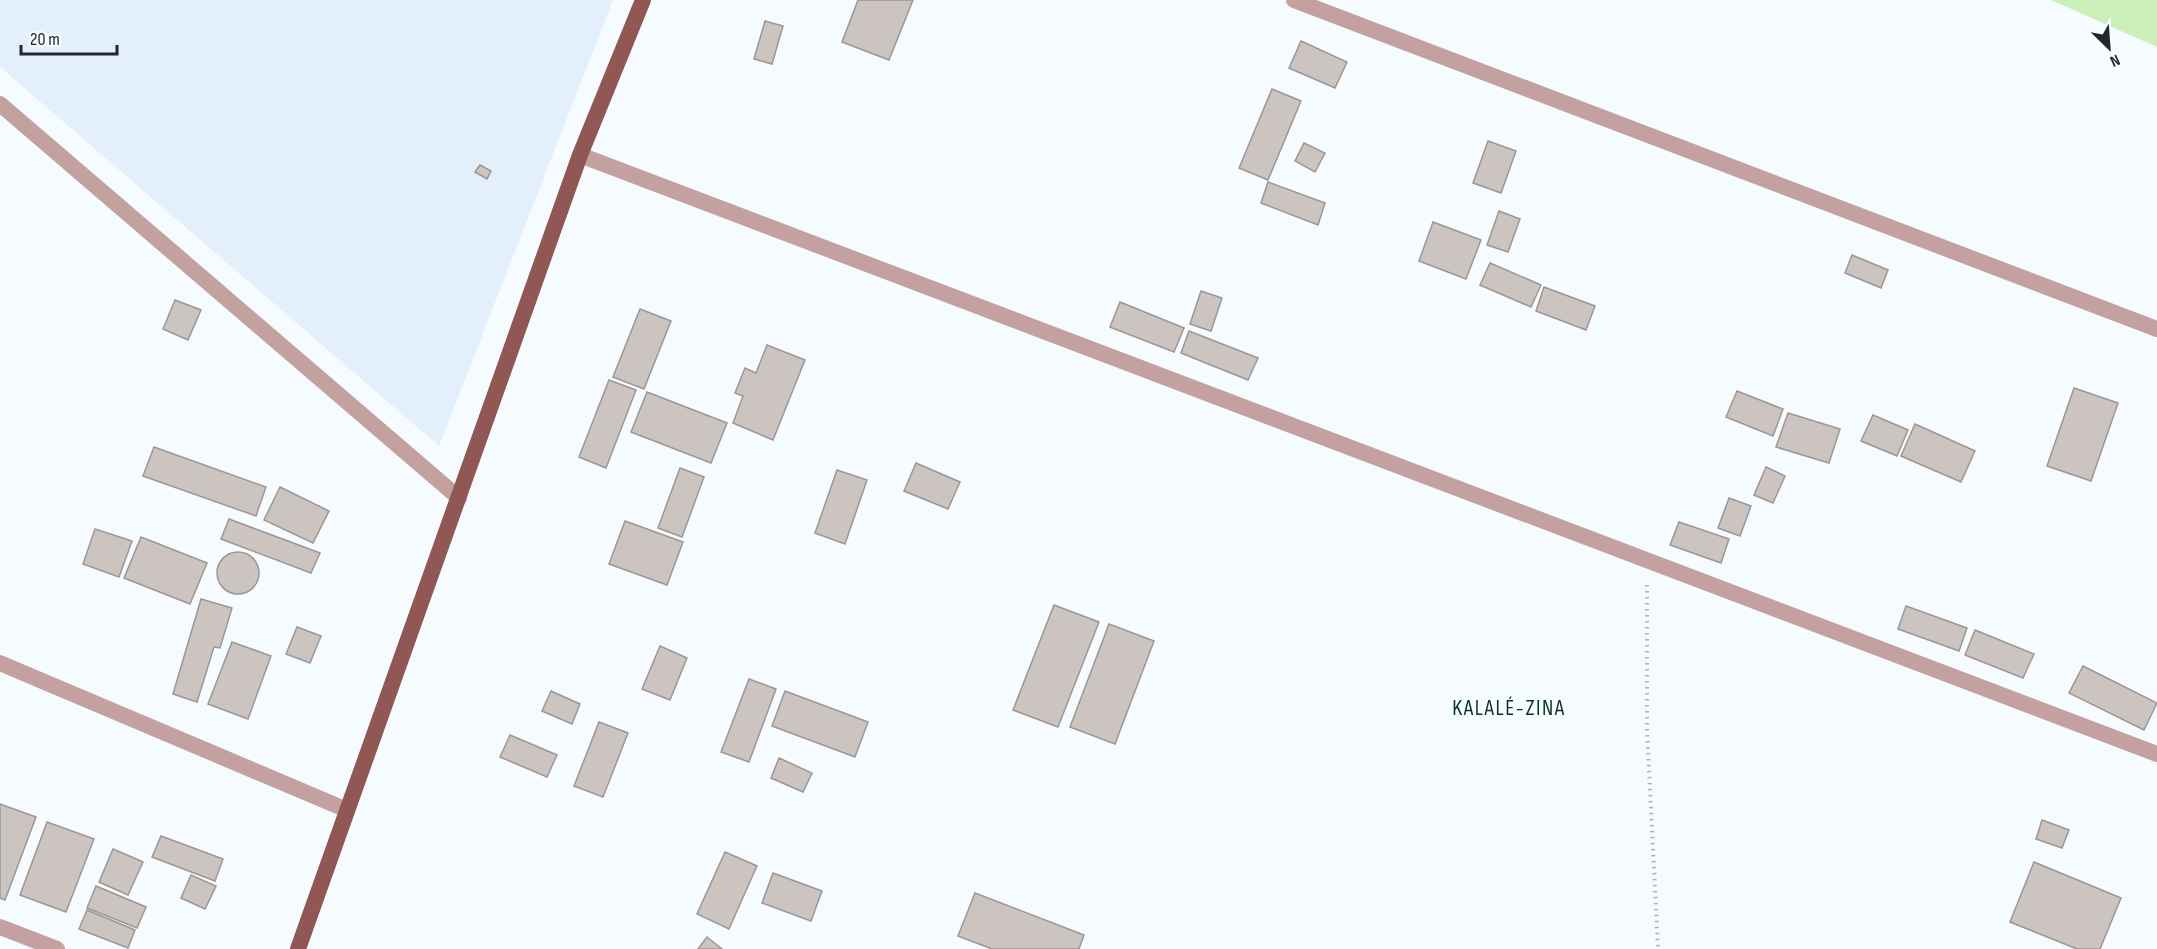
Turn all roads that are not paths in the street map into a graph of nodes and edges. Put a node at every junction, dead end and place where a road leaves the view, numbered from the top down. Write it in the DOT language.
graph roads {
  1 [pos="643,0"];
  2 [pos="1294,0"];
  3 [pos="0,104"];
  4 [pos="580,155"];
  5 [pos="2157,329"];
  6 [pos="459,498"];
  7 [pos="0,663"];
  8 [pos="2157,754"];
  9 [pos="347,810"];
  10 [pos="0,927"];
  11 [pos="57,949"];
  12 [pos="298,949"];
  1 -- 4 [label="main road"];
  2 -- 5 [label="street"];
  3 -- 6 [label="street"];
  4 -- 6 [label="main road"];
  4 -- 8 [label="street"];
  6 -- 9 [label="main road"];
  7 -- 9 [label="street"];
  9 -- 12 [label="main road"];
  10 -- 11 [label="street"];
}
